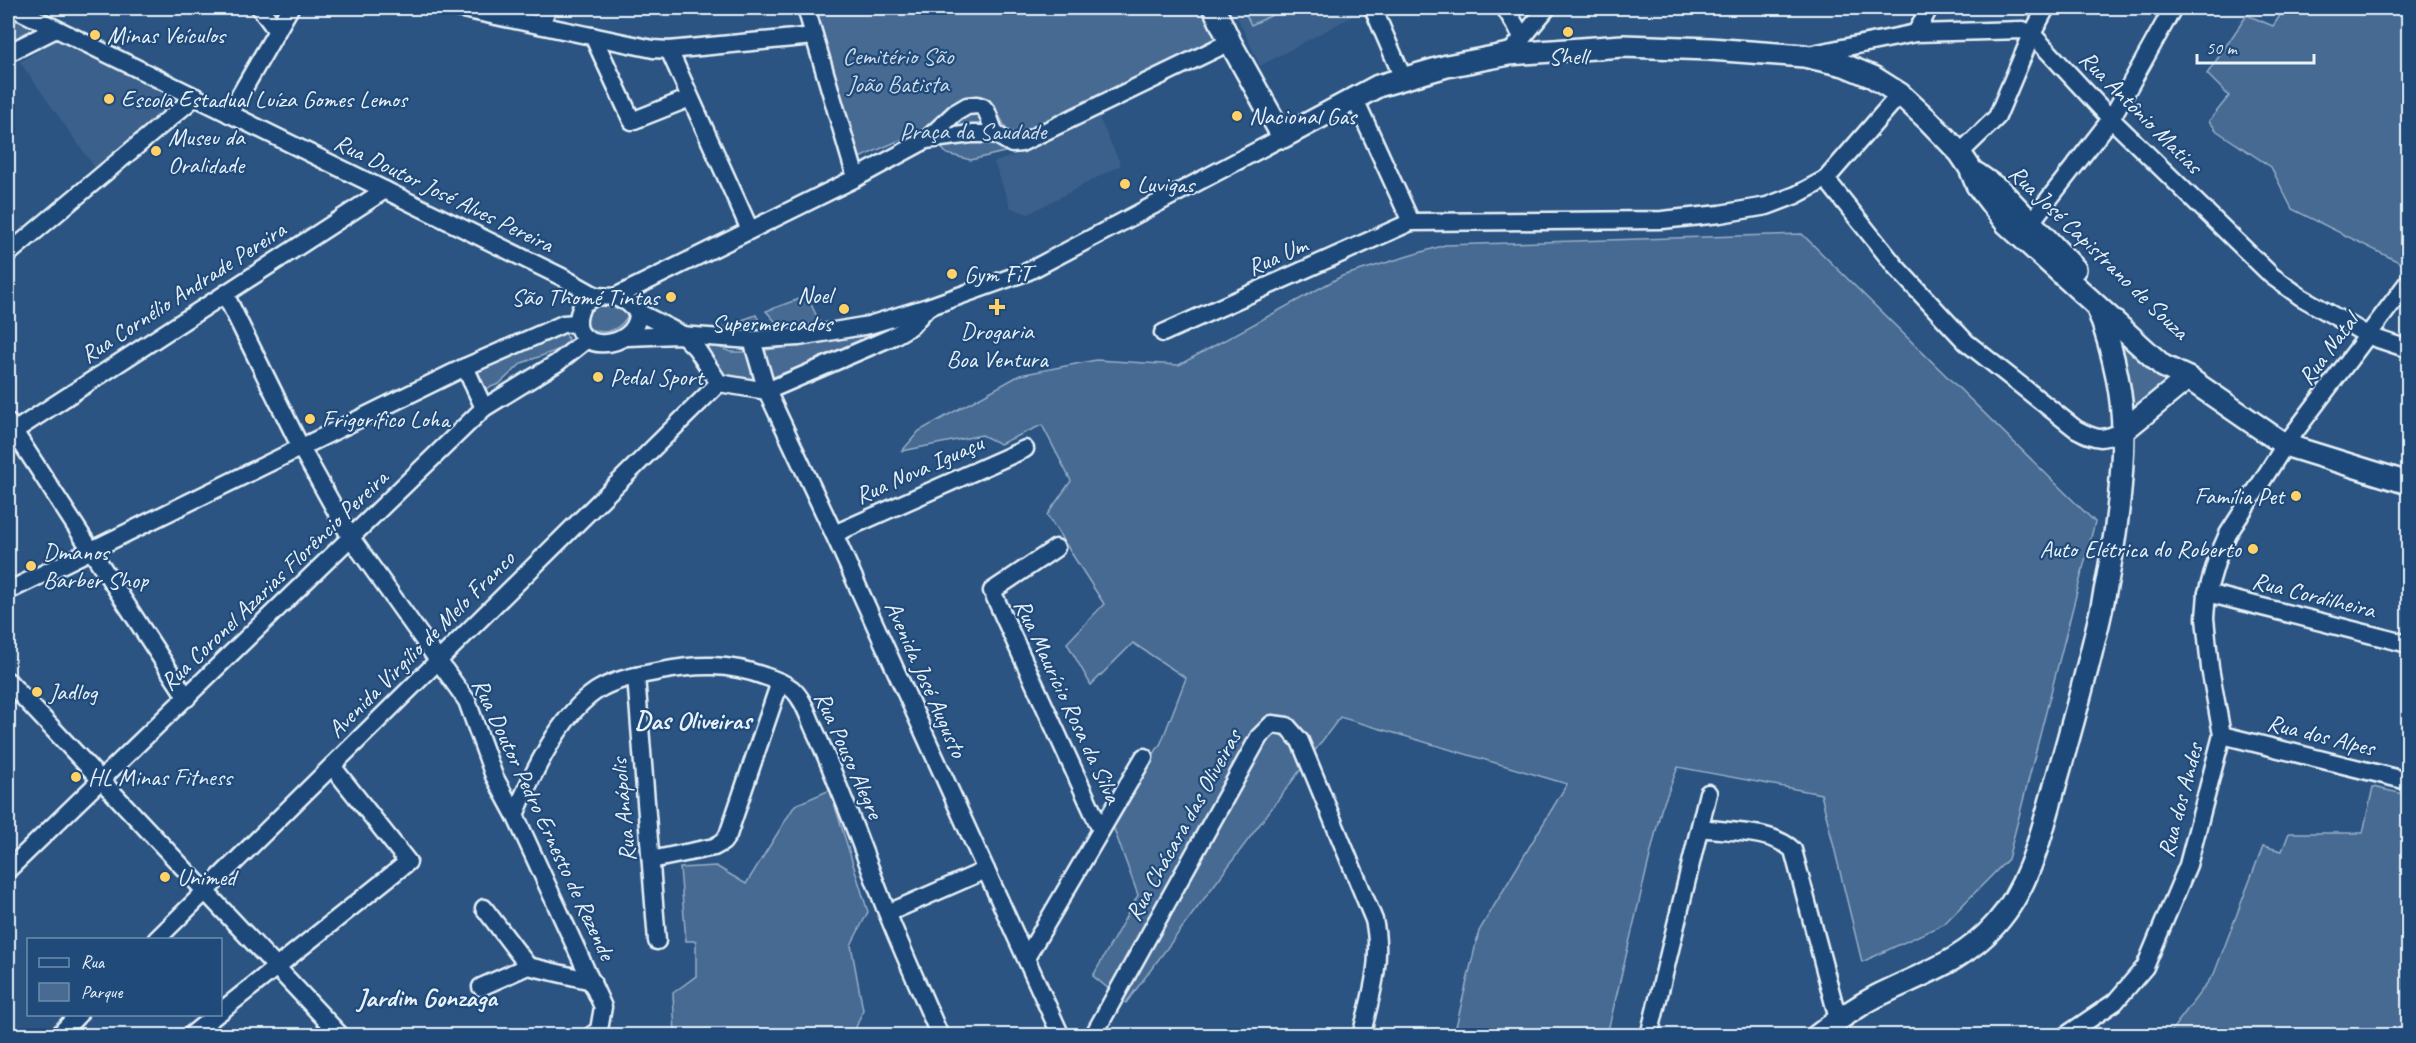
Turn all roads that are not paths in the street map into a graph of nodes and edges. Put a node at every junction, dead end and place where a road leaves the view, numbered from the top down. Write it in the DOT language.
graph roads {
  1 [pos="13,8"];
  2 [pos="260,8"];
  3 [pos="290,8"];
  4 [pos="458,8"];
  5 [pos="548,8"];
  6 [pos="806,8"];
  7 [pos="1214,8"];
  8 [pos="1373,8"];
  9 [pos="1505,8"];
  10 [pos="1547,8"];
  11 [pos="1929,8"];
  12 [pos="2046,8"];
  13 [pos="2173,8"];
  14 [pos="8,21"];
  15 [pos="540,25"];
  16 [pos="56,29"];
  17 [pos="277,31"];
  18 [pos="1916,33"];
  19 [pos="2032,34"];
  20 [pos="593,36"];
  21 [pos="814,36"];
  22 [pos="1522,36"];
  23 [pos="1230,42"];
  24 [pos="669,51"];
  25 [pos="8,53"];
  26 [pos="1509,54"];
  27 [pos="1804,56"];
  28 [pos="1403,78"];
  29 [pos="1900,94"];
  30 [pos="195,97"];
  31 [pos="1354,97"];
  32 [pos="690,98"];
  33 [pos="229,114"];
  34 [pos="2112,119"];
  35 [pos="995,134"];
  36 [pos="1283,137"];
  37 [pos="926,140"];
  38 [pos="1965,160"];
  39 [pos="856,178"];
  40 [pos="1826,179"];
  41 [pos="385,190"];
  42 [pos="1411,222"];
  43 [pos="2031,222"];
  44 [pos="2007,224"];
  45 [pos="750,230"];
  46 [pos="2035,250"];
  47 [pos="8,254"];
  48 [pos="2082,276"];
  49 [pos="562,277"];
  50 [pos="2409,282"];
  51 [pos="225,294"];
  52 [pos="596,296"];
  53 [pos="615,297"];
  54 [pos="2096,305"];
  55 [pos="928,307"];
  56 [pos="638,312"];
  57 [pos="578,318"];
  58 [pos="890,319"];
  59 [pos="1163,333"];
  60 [pos="683,336"];
  61 [pos="2369,336"];
  62 [pos="627,337"];
  63 [pos="892,337"];
  64 [pos="586,340"];
  65 [pos="752,340"];
  66 [pos="2409,349"];
  67 [pos="465,367"];
  68 [pos="2188,378"];
  69 [pos="719,382"];
  70 [pos="767,392"];
  71 [pos="2120,402"];
  72 [pos="484,408"];
  73 [pos="10,429"];
  74 [pos="2123,431"];
  75 [pos="2285,446"];
  76 [pos="301,448"];
  77 [pos="1024,448"];
  78 [pos="2409,483"];
  79 [pos="834,534"];
  80 [pos="351,538"];
  81 [pos="1056,548"];
  82 [pos="92,550"];
  83 [pos="8,591"];
  84 [pos="2207,593"];
  85 [pos="2409,644"];
  86 [pos="440,660"];
  87 [pos="636,676"];
  88 [pos="8,681"];
  89 [pos="780,682"];
  90 [pos="187,698"];
  91 [pos="2222,735"];
  92 [pos="1144,757"];
  93 [pos="332,766"];
  94 [pos="100,781"];
  95 [pos="2409,781"];
  96 [pos="1708,793"];
  97 [pos="515,815"];
  98 [pos="1700,828"];
  99 [pos="1101,830"];
  100 [pos="651,860"];
  101 [pos="8,870"];
  102 [pos="986,870"];
  103 [pos="204,892"];
  104 [pos="484,908"];
  105 [pos="888,913"];
  106 [pos="157,938"];
  107 [pos="657,941"];
  108 [pos="1026,958"];
  109 [pos="528,966"];
  110 [pos="276,969"];
  111 [pos="592,981"];
  112 [pos="481,987"];
  113 [pos="222,1011"];
  114 [pos="77,1016"];
  115 [pos="215,1016"];
  116 [pos="1838,1019"];
  117 [pos="595,1033"];
  118 [pos="1057,1034"];
  119 [pos="58,1035"];
  120 [pos="190,1035"];
  121 [pos="341,1035"];
  122 [pos="940,1035"];
  123 [pos="1093,1035"];
  124 [pos="1361,1035"];
  125 [pos="1649,1035"];
  126 [pos="1816,1035"];
  127 [pos="2065,1035"];
  1 -- 14 [label="street"];
  1 -- 16 [label="street, Rua Doutor José Alves Pereira"];
  2 -- 17 [label="street"];
  3 -- 17 [label="street"];
  4 -- 15 [label="street"];
  5 -- 15 [label="street"];
  6 -- 21 [label="street"];
  7 -- 23 [label="main road"];
  8 -- 28 [label="street"];
  9 -- 22 [label="street"];
  10 -- 22 [label="street"];
  11 -- 18 [label="street"];
  12 -- 19 [label="street"];
  13 -- 34 [label="street"];
  15 -- 20 [label="street"];
  16 -- 25 [label="street"];
  16 -- 30 [label="street, Rua Doutor José Alves Pereira"];
  17 -- 33 [label="street"];
  18 -- 19 [label="street"];
  18 -- 27 [label="street"];
  19 -- 34 [label="street, Rua Antônio Matias"];
  19 -- 38 [label="street"];
  20 -- 24 [label="street"];
  20 -- 32 [label="street"];
  21 -- 24 [label="street"];
  21 -- 39 [label="street"];
  22 -- 26 [label="street"];
  23 -- 35 [label="street"];
  23 -- 36 [label="main road"];
  24 -- 32 [label="street"];
  26 -- 27 [label="main road, Rua José Capistrano de Souza"];
  26 -- 28 [label="main road, Rua José Capistrano de Souza"];
  27 -- 29 [label="main road, Rua José Capistrano de Souza"];
  28 -- 31 [label="main road, Rua José Capistrano de Souza"];
  29 -- 38 [label="main road, Rua José Capistrano de Souza"];
  29 -- 40 [label="street"];
  30 -- 33 [label="street, Rua Doutor José Alves Pereira"];
  30 -- 47 [label="street"];
  31 -- 36 [label="main road, Rua José Capistrano de Souza"];
  31 -- 42 [label="street"];
  32 -- 45 [label="street"];
  33 -- 41 [label="street, Rua Doutor José Alves Pereira"];
  34 -- 43 [label="street"];
  34 -- 61 [label="street, Rua Antônio Matias"];
  35 -- 37 [label="street"];
  35 -- 37 [label="street"];
  36 -- 55 [label="street, Rua José Capistrano de Souza"];
  37 -- 39 [label="street"];
  38 -- 43 [label="main road, Rua José Capistrano de Souza"];
  38 -- 44 [label="main road, Rua José Capistrano de Souza"];
  39 -- 45 [label="street"];
  40 -- 42 [label="street"];
  40 -- 74 [label="street"];
  41 -- 49 [label="street, Rua Doutor José Alves Pereira"];
  41 -- 51 [label="street, Rua Cornélio Andrade Pereira"];
  42 -- 59 [label="street, Rua Um"];
  43 -- 44 [label="main road"];
  43 -- 48 [label="main road, Rua José Capistrano de Souza"];
  44 -- 46 [label="main road, Rua José Capistrano de Souza"];
  45 -- 53 [label="street"];
  46 -- 54 [label="main road, Rua José Capistrano de Souza"];
  46 -- 71 [label="main road"];
  48 -- 54 [label="main road"];
  48 -- 68 [label="main road, Rua José Capistrano de Souza"];
  49 -- 52 [label="street, Rua Doutor José Alves Pereira"];
  49 -- 57 [label="street, Rua Doutor José Alves Pereira"];
  50 -- 61 [label="street, Rua Natal"];
  51 -- 73 [label="street, Rua Cornélio Andrade Pereira"];
  51 -- 76 [label="street, Rua Doutor Pedro Ernesto de Rezende"];
  52 -- 53 [label="street"];
  52 -- 57 [label="street"];
  53 -- 56 [label="street"];
  54 -- 68 [label="main road, Rua José Capistrano de Souza"];
  54 -- 71 [label="main road"];
  55 -- 58 [label="street, Rua José Capistrano de Souza"];
  55 -- 63 [label="street, Rua José Capistrano de Souza"];
  56 -- 60 [label="street, Rua José Capistrano de Souza"];
  56 -- 62 [label="street"];
  57 -- 64 [label="street"];
  57 -- 67 [label="street"];
  58 -- 63 [label="street"];
  58 -- 65 [label="street, Rua José Capistrano de Souza"];
  60 -- 62 [label="street"];
  60 -- 65 [label="street, Rua José Capistrano de Souza"];
  60 -- 69 [label="street, Rua José Capistrano de Souza"];
  61 -- 66 [label="street, Rua Antônio Matias"];
  61 -- 75 [label="street, Rua Natal"];
  62 -- 64 [label="street"];
  63 -- 70 [label="street, Rua José Capistrano de Souza"];
  64 -- 72 [label="street, Rua Coronel Azarias Florêncio Pereira"];
  65 -- 70 [label="street, Avenida José Augusto"];
  67 -- 72 [label="street"];
  67 -- 76 [label="street"];
  68 -- 74 [label="main road"];
  68 -- 75 [label="main road, Rua José Capistrano de Souza"];
  69 -- 70 [label="street"];
  69 -- 86 [label="street, Avenida Virgílio de Melo Franco"];
  70 -- 79 [label="street, Avenida José Augusto"];
  71 -- 74 [label="main road"];
  72 -- 80 [label="street, Rua Coronel Azarias Florêncio Pereira"];
  73 -- 82 [label="street"];
  74 -- 116 [label="main road"];
  75 -- 78 [label="main road, Rua José Capistrano de Souza"];
  75 -- 84 [label="street, Rua dos Andes"];
  76 -- 80 [label="street, Rua Doutor Pedro Ernesto de Rezende"];
  76 -- 82 [label="street"];
  77 -- 79 [label="street, Rua Nova Iguaçu"];
  79 -- 102 [label="street, Avenida José Augusto"];
  80 -- 86 [label="street, Rua Doutor Pedro Ernesto de Rezende"];
  80 -- 90 [label="street, Rua Coronel Azarias Florêncio Pereira"];
  81 -- 99 [label="street, Rua Maurício Rosa da Silva"];
  82 -- 83 [label="street"];
  82 -- 90 [label="street"];
  84 -- 85 [label="street, Rua Cordilheira"];
  84 -- 91 [label="street, Rua dos Andes"];
  86 -- 93 [label="street, Avenida Virgílio de Melo Franco"];
  86 -- 97 [label="street, Rua Doutor Pedro Ernesto de Rezende"];
  87 -- 89 [label="street, Rua Pouso Alegre"];
  87 -- 97 [label="street, Rua Pouso Alegre"];
  87 -- 100 [label="street, Rua Anápolis"];
  88 -- 94 [label="street"];
  89 -- 100 [label="street"];
  89 -- 105 [label="street, Rua Pouso Alegre"];
  90 -- 94 [label="street, Rua Coronel Azarias Florêncio Pereira"];
  91 -- 95 [label="street, Rua dos Alpes"];
  91 -- 127 [label="street, Rua dos Andes"];
  92 -- 99 [label="street, Rua Maurício Rosa da Silva"];
  93 -- 103 [label="street, Avenida Virgílio de Melo Franco"];
  93 -- 110 [label="street"];
  94 -- 101 [label="street, Rua Coronel Azarias Florêncio Pereira"];
  94 -- 103 [label="street"];
  96 -- 98 [label="street"];
  97 -- 111 [label="street, Rua Doutor Pedro Ernesto de Rezende"];
  98 -- 116 [label="street"];
  98 -- 125 [label="street"];
  99 -- 108 [label="street, Rua Maurício Rosa da Silva"];
  100 -- 107 [label="street, Rua Anápolis"];
  102 -- 105 [label="street"];
  102 -- 108 [label="street, Avenida José Augusto"];
  103 -- 106 [label="street, Avenida Virgílio de Melo Franco"];
  103 -- 110 [label="street"];
  104 -- 109 [label="street"];
  105 -- 122 [label="street, Rua Pouso Alegre"];
  108 -- 118 [label="street, Avenida José Augusto"];
  109 -- 111 [label="street"];
  109 -- 112 [label="street"];
  110 -- 113 [label="street"];
  110 -- 121 [label="street"];
  111 -- 117 [label="street, Rua Doutor Pedro Ernesto de Rezende"];
  114 -- 119 [label="street"];
  115 -- 120 [label="street"];
  116 -- 126 [label="main road"];
  123 -- 124 [label="street, Rua Chácara das Oliveiras"];
}
